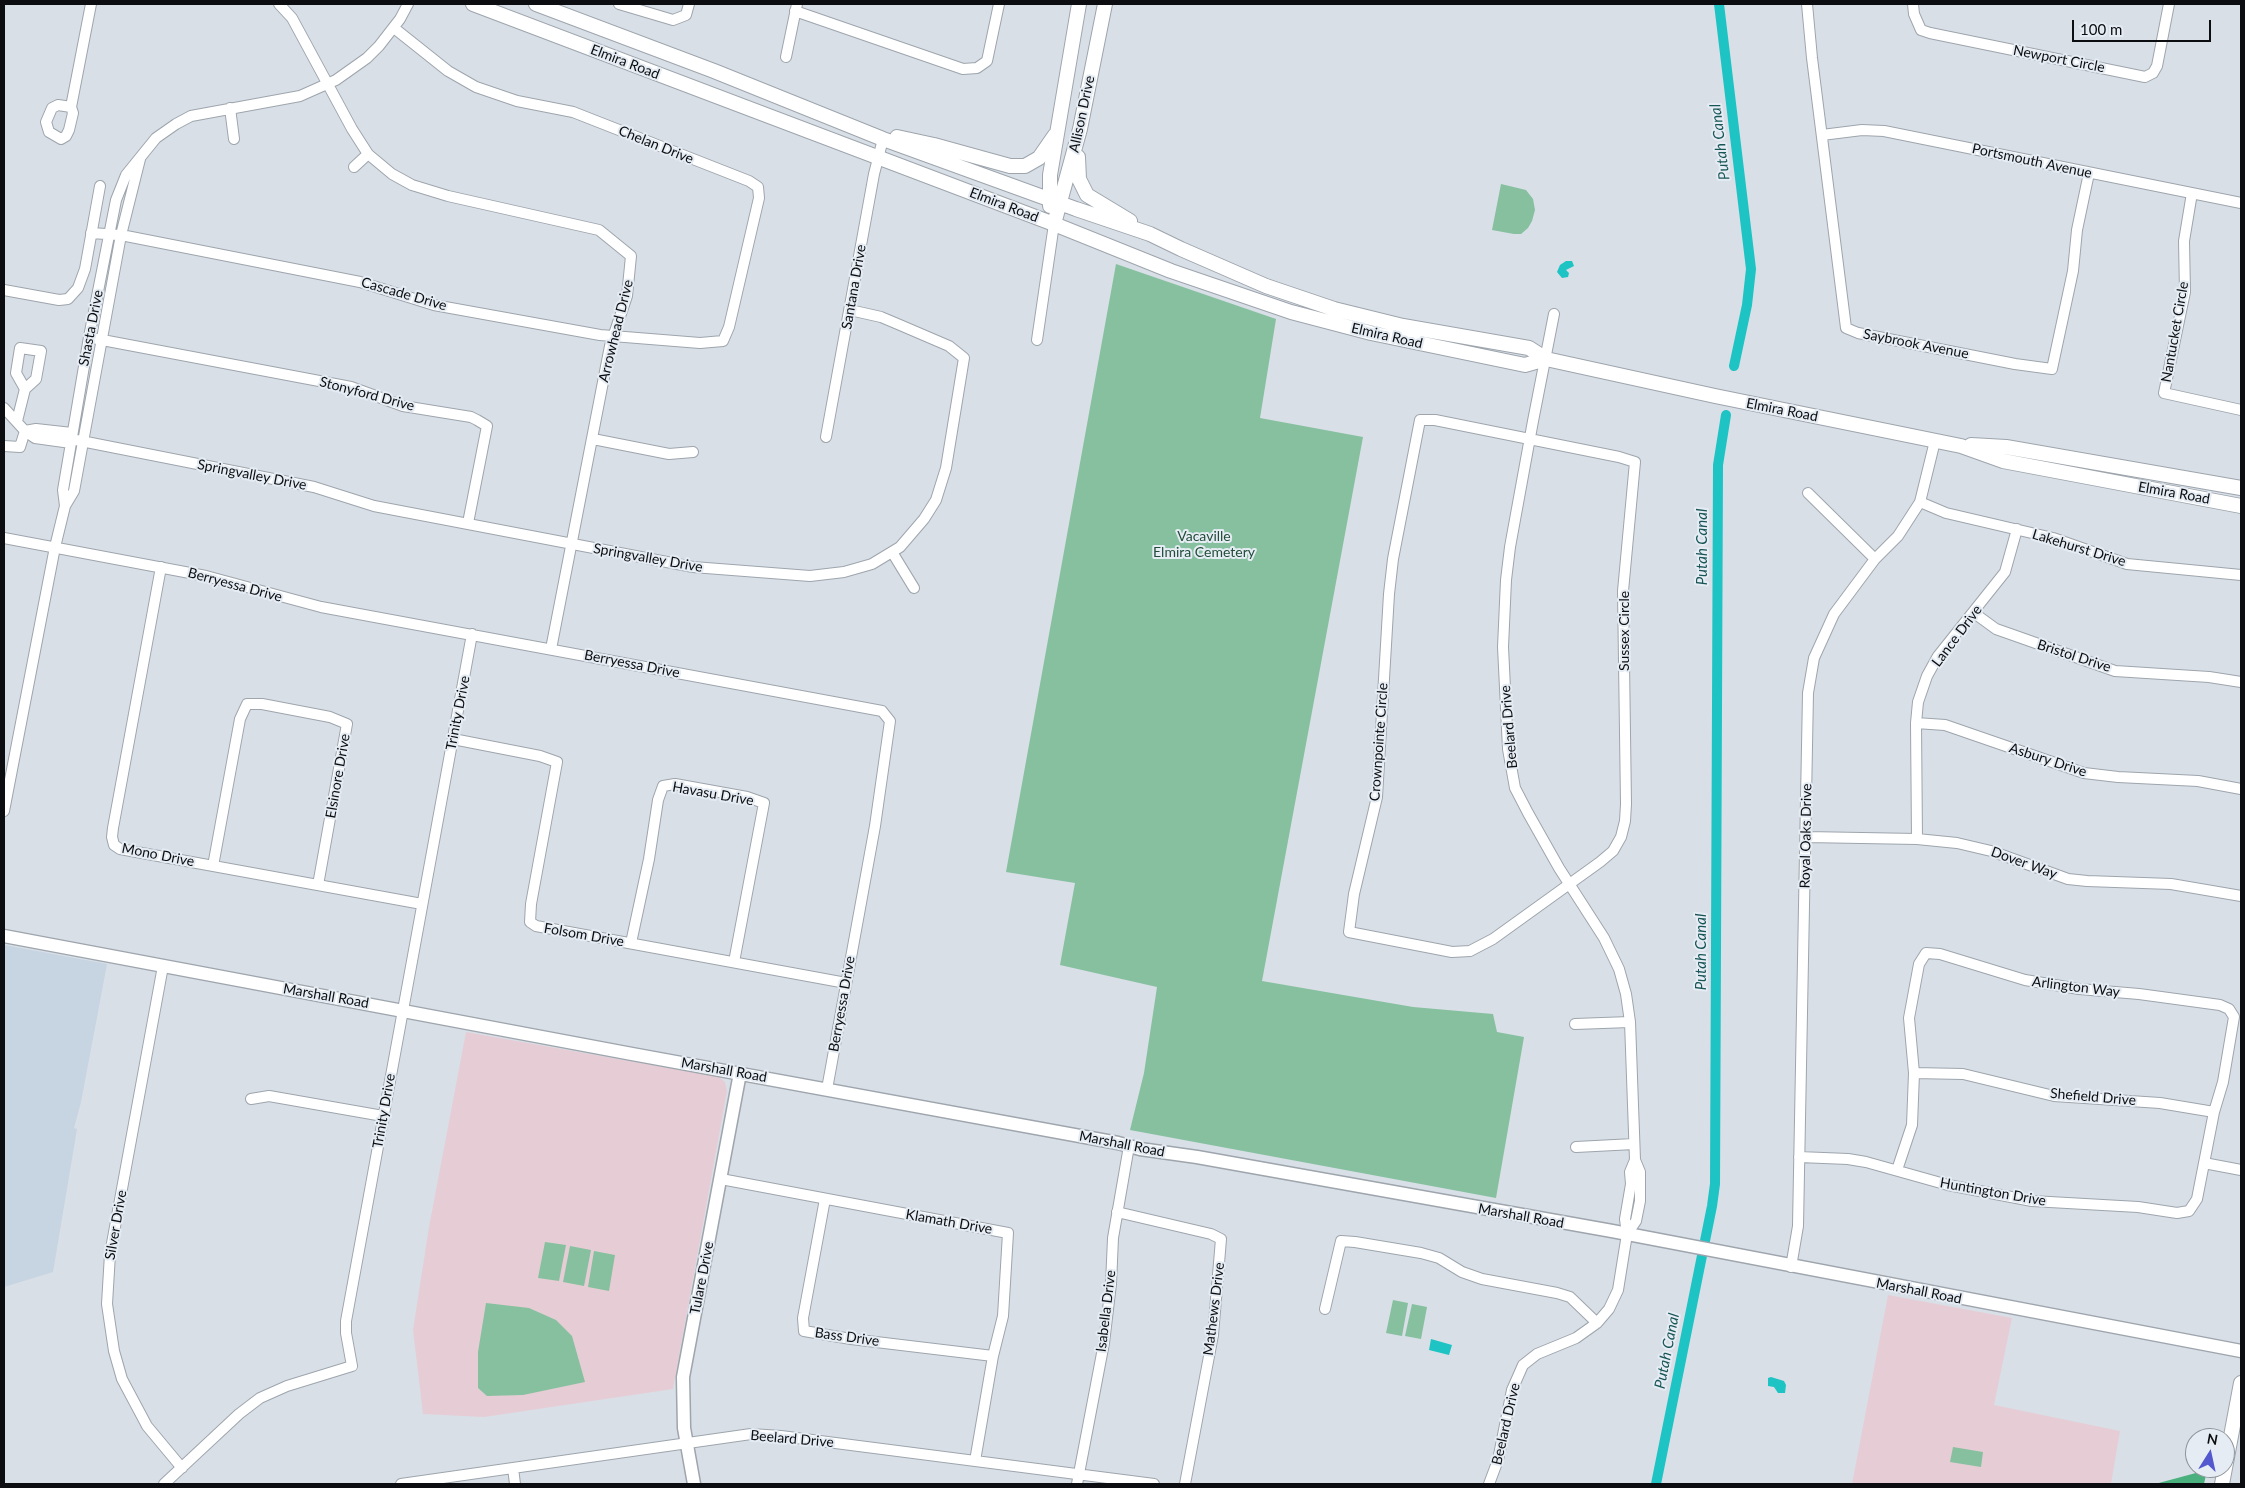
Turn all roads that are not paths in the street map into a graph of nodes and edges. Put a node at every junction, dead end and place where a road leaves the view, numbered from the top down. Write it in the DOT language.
graph roads {
  1 [pos="92,4"];
  2 [pos="279,4"];
  3 [pos="408,4"];
  4 [pos="473,4"];
  5 [pos="536,4"];
  6 [pos="619,4"];
  7 [pos="689,4"];
  8 [pos="999,4"];
  9 [pos="1079,4"];
  10 [pos="1105,4"];
  11 [pos="1807,4"];
  12 [pos="1913,4"];
  13 [pos="2169,4"];
  14 [pos="796,8"];
  15 [pos="394,28"];
  16 [pos="786,58"];
  17 [pos="327,84"];
  18 [pos="71,107"];
  19 [pos="230,108"];
  20 [pos="1080,128"];
  21 [pos="1057,133"];
  22 [pos="1822,135"];
  23 [pos="878,136"];
  24 [pos="234,139"];
  25 [pos="368,154"];
  26 [pos="141,156"];
  27 [pos="878,157"];
  28 [pos="354,166"];
  29 [pos="2089,172"];
  30 [pos="100,186"];
  31 [pos="2192,193"];
  32 [pos="1055,201"];
  33 [pos="2241,203"];
  34 [pos="1054,224"];
  35 [pos="110,233"];
  36 [pos="91,234"];
  37 [pos="1150,234"];
  38 [pos="121,236"];
  39 [pos="4,290"];
  40 [pos="850,310"];
  41 [pos="1554,314"];
  42 [pos="613,335"];
  43 [pos="89,337"];
  44 [pos="102,340"];
  45 [pos="1037,340"];
  46 [pos="700,343"];
  47 [pos="1546,358"];
  48 [pos="24,389"];
  49 [pos="4,408"];
  50 [pos="2241,410"];
  51 [pos="17,421"];
  52 [pos="25,431"];
  53 [pos="826,437"];
  54 [pos="71,438"];
  55 [pos="593,439"];
  56 [pos="1530,439"];
  57 [pos="1934,440"];
  58 [pos="82,442"];
  59 [pos="4,446"];
  60 [pos="1960,446"];
  61 [pos="693,452"];
  62 [pos="2241,488"];
  63 [pos="1808,493"];
  64 [pos="1920,502"];
  65 [pos="65,506"];
  66 [pos="2241,506"];
  67 [pos="468,524"];
  68 [pos="2017,529"];
  69 [pos="4,538"];
  70 [pos="572,544"];
  71 [pos="55,548"];
  72 [pos="892,552"];
  73 [pos="1875,559"];
  74 [pos="161,568"];
  75 [pos="2241,575"];
  76 [pos="914,588"];
  77 [pos="1974,613"];
  78 [pos="472,634"];
  79 [pos="552,648"];
  80 [pos="2241,682"];
  81 [pos="1916,723"];
  82 [pos="453,739"];
  83 [pos="2241,789"];
  84 [pos="4,807"];
  85 [pos="1806,837"];
  86 [pos="1917,839"];
  87 [pos="213,866"];
  88 [pos="1570,883"];
  89 [pos="318,885"];
  90 [pos="2241,896"];
  91 [pos="422,904"];
  92 [pos="4,936"];
  93 [pos="631,944"];
  94 [pos="734,962"];
  95 [pos="163,966"];
  96 [pos="846,983"];
  97 [pos="402,1010"];
  98 [pos="1630,1022"];
  99 [pos="1575,1024"];
  100 [pos="1914,1072"];
  101 [pos="740,1073"];
  102 [pos="827,1089"];
  103 [pos="251,1099"];
  104 [pos="2214,1112"];
  105 [pos="383,1116"];
  106 [pos="1634,1144"];
  107 [pos="1129,1146"];
  108 [pos="1576,1147"];
  109 [pos="1799,1158"];
  110 [pos="2204,1163"];
  111 [pos="1897,1170"];
  112 [pos="2241,1170"];
  113 [pos="721,1179"];
  114 [pos="825,1200"];
  115 [pos="1118,1212"];
  116 [pos="1627,1234"];
  117 [pos="1791,1267"];
  118 [pos="1324,1309"];
  119 [pos="1597,1323"];
  120 [pos="2241,1351"];
  121 [pos="993,1356"];
  122 [pos="2241,1382"];
  123 [pos="687,1442"];
  124 [pos="975,1461"];
  125 [pos="182,1468"];
  126 [pos="513,1468"];
  127 [pos="1078,1479"];
  128 [pos="164,1484"];
  129 [pos="401,1484"];
  130 [pos="515,1484"];
  131 [pos="694,1484"];
  132 [pos="1154,1484"];
  133 [pos="1185,1484"];
  134 [pos="1489,1484"];
  135 [pos="2222,1484"];
  1 -- 18 [label="street"];
  2 -- 17 [label="street, Arrowhead Drive"];
  3 -- 15 [label="street, Shasta Drive"];
  4 -- 27 [label="main road, Elmira Road"];
  5 -- 23 [label="main road, Elmira Road"];
  6 -- 7 [label="street"];
  8 -- 14 [label="street"];
  9 -- 21 [label="main road, Allison Drive"];
  10 -- 20 [label="main road, Allison Drive"];
  11 -- 22 [label="street, Saybrook Avenue"];
  12 -- 13 [label="street, Newport Circle"];
  14 -- 16 [label="street"];
  15 -- 17 [label="street, Shasta Drive"];
  15 -- 46 [label="street, Chelan Drive"];
  17 -- 19 [label="street, Shasta Drive"];
  17 -- 25 [label="street, Arrowhead Drive"];
  19 -- 24 [label="street"];
  19 -- 26 [label="street, Shasta Drive"];
  20 -- 32 [label="main road, Allison Drive"];
  20 -- 37 [label="main road"];
  21 -- 23 [label="main road"];
  21 -- 32 [label="main road, Allison Drive"];
  22 -- 29 [label="street, Portsmouth Avenue"];
  22 -- 29 [label="street, Saybrook Avenue"];
  23 -- 27 [label="street, Santana Drive"];
  23 -- 32 [label="main road, Elmira Road"];
  25 -- 28 [label="street"];
  25 -- 42 [label="street, Arrowhead Drive"];
  26 -- 35 [label="street, Shasta Drive"];
  26 -- 38 [label="street, Shasta Drive"];
  27 -- 34 [label="main road, Elmira Road"];
  27 -- 40 [label="street, Santana Drive"];
  29 -- 31 [label="street, Portsmouth Avenue"];
  30 -- 36 [label="street"];
  31 -- 33 [label="street, Portsmouth Avenue"];
  31 -- 50 [label="street, Nantucket Circle"];
  32 -- 34 [label="main road, Allison Drive"];
  32 -- 37 [label="main road, Elmira Road"];
  34 -- 45 [label="street, Allison Drive"];
  34 -- 47 [label="main road, Elmira Road"];
  35 -- 36 [label="street, Cascade Drive"];
  35 -- 38 [label="street, Cascade Drive"];
  35 -- 43 [label="street, Shasta Drive"];
  36 -- 39 [label="street"];
  37 -- 47 [label="main road, Elmira Road"];
  38 -- 42 [label="street, Cascade Drive"];
  38 -- 44 [label="street, Shasta Drive"];
  40 -- 53 [label="street, Santana Drive"];
  40 -- 72 [label="street, Springvalley Drive"];
  41 -- 47 [label="street, Beelard Drive"];
  42 -- 46 [label="street, Cascade Drive"];
  42 -- 55 [label="street, Arrowhead Drive"];
  43 -- 44 [label="street, Stonyford Drive"];
  43 -- 54 [label="street, Shasta Drive"];
  44 -- 58 [label="street, Shasta Drive"];
  44 -- 67 [label="street, Stonyford Drive"];
  47 -- 56 [label="street, Beelard Drive"];
  47 -- 57 [label="main road, Elmira Road"];
  48 -- 51 [label="street"];
  49 -- 51 [label="street"];
  51 -- 52 [label="street"];
  52 -- 54 [label="street, Springvalley Drive"];
  52 -- 59 [label="street"];
  54 -- 58 [label="street, Springvalley Drive"];
  54 -- 65 [label="street, Shasta Drive"];
  55 -- 61 [label="street"];
  55 -- 70 [label="street, Arrowhead Drive"];
  56 -- 88 [label="street, Beelard Drive"];
  56 -- 88 [label="street, Sussex Circle"];
  56 -- 88 [label="street, Crownpointe Circle"];
  57 -- 60 [label="main road, Elmira Road"];
  57 -- 64 [label="street, Royal Oaks Drive"];
  58 -- 65 [label="street, Shasta Drive"];
  58 -- 67 [label="street, Springvalley Drive"];
  60 -- 62 [label="main road, Elmira Road"];
  60 -- 66 [label="main road, Elmira Road"];
  63 -- 73 [label="street"];
  64 -- 68 [label="street, Lakehurst Drive"];
  64 -- 73 [label="street, Royal Oaks Drive"];
  65 -- 71 [label="street, Shasta Drive"];
  67 -- 70 [label="street, Springvalley Drive"];
  68 -- 75 [label="street, Lakehurst Drive"];
  68 -- 77 [label="street, Lance Drive"];
  69 -- 71 [label="street, Berryessa Drive"];
  70 -- 72 [label="street, Springvalley Drive"];
  70 -- 79 [label="street, Arrowhead Drive"];
  71 -- 74 [label="street, Berryessa Drive"];
  71 -- 84 [label="street, Shasta Drive"];
  72 -- 76 [label="street"];
  73 -- 85 [label="street, Royal Oaks Drive"];
  74 -- 78 [label="street, Berryessa Drive"];
  74 -- 87 [label="street, Mono Drive"];
  77 -- 80 [label="street, Bristol Drive"];
  77 -- 81 [label="street, Lance Drive"];
  78 -- 79 [label="street, Berryessa Drive"];
  78 -- 82 [label="street, Trinity Drive"];
  79 -- 96 [label="street, Berryessa Drive"];
  81 -- 83 [label="street, Asbury Drive"];
  81 -- 86 [label="street, Lance Drive"];
  82 -- 91 [label="street, Trinity Drive"];
  82 -- 93 [label="street, Folsom Drive"];
  85 -- 86 [label="street, Dover Way"];
  85 -- 109 [label="street, Royal Oaks Drive"];
  86 -- 90 [label="street, Dover Way"];
  87 -- 89 [label="street, Mono Drive"];
  87 -- 89 [label="street, Elsinore Drive"];
  88 -- 98 [label="street, Beelard Drive"];
  89 -- 91 [label="street, Mono Drive"];
  91 -- 97 [label="street, Trinity Drive"];
  92 -- 95 [label="street, Marshall Road"];
  93 -- 94 [label="street, Folsom Drive"];
  93 -- 94 [label="street, Havasu Drive"];
  94 -- 96 [label="street, Folsom Drive"];
  95 -- 97 [label="street, Marshall Road"];
  95 -- 125 [label="street, Silver Drive"];
  96 -- 102 [label="street, Berryessa Drive"];
  97 -- 101 [label="street, Marshall Road"];
  97 -- 105 [label="street, Trinity Drive"];
  98 -- 99 [label="street"];
  98 -- 106 [label="street, Beelard Drive"];
  100 -- 104 [label="street, Shefield Drive"];
  100 -- 104 [label="street, Arlington Way"];
  100 -- 111 [label="street"];
  101 -- 102 [label="street, Marshall Road"];
  101 -- 113 [label="street, Tulare Drive"];
  102 -- 107 [label="street, Marshall Road"];
  103 -- 105 [label="street"];
  104 -- 110 [label="street"];
  105 -- 125 [label="street, Trinity Drive"];
  106 -- 108 [label="street"];
  106 -- 116 [label="street, Beelard Drive"];
  107 -- 115 [label="street, Isabella Drive"];
  107 -- 116 [label="street, Marshall Road"];
  109 -- 111 [label="street, Huntington Drive"];
  109 -- 117 [label="street, Royal Oaks Drive"];
  110 -- 111 [label="street, Huntington Drive"];
  110 -- 112 [label="street"];
  113 -- 114 [label="street, Klamath Drive"];
  113 -- 123 [label="street, Tulare Drive"];
  114 -- 121 [label="street, Klamath Drive"];
  114 -- 121 [label="street, Bass Drive"];
  115 -- 127 [label="street, Isabella Drive"];
  115 -- 133 [label="street, Mathews Drive"];
  116 -- 117 [label="street, Marshall Road"];
  116 -- 119 [label="street, Beelard Drive"];
  117 -- 120 [label="street, Marshall Road"];
  118 -- 119 [label="street"];
  119 -- 134 [label="street, Beelard Drive"];
  121 -- 124 [label="street, Klamath Drive"];
  122 -- 135 [label="main road"];
  123 -- 124 [label="street, Beelard Drive"];
  123 -- 126 [label="street, Beelard Drive"];
  123 -- 131 [label="street, Tulare Drive"];
  124 -- 127 [label="street, Beelard Drive"];
  125 -- 128 [label="street, Trinity Drive"];
  126 -- 129 [label="street, Beelard Drive"];
  126 -- 130 [label="street"];
  127 -- 132 [label="street, Beelard Drive"];
}
